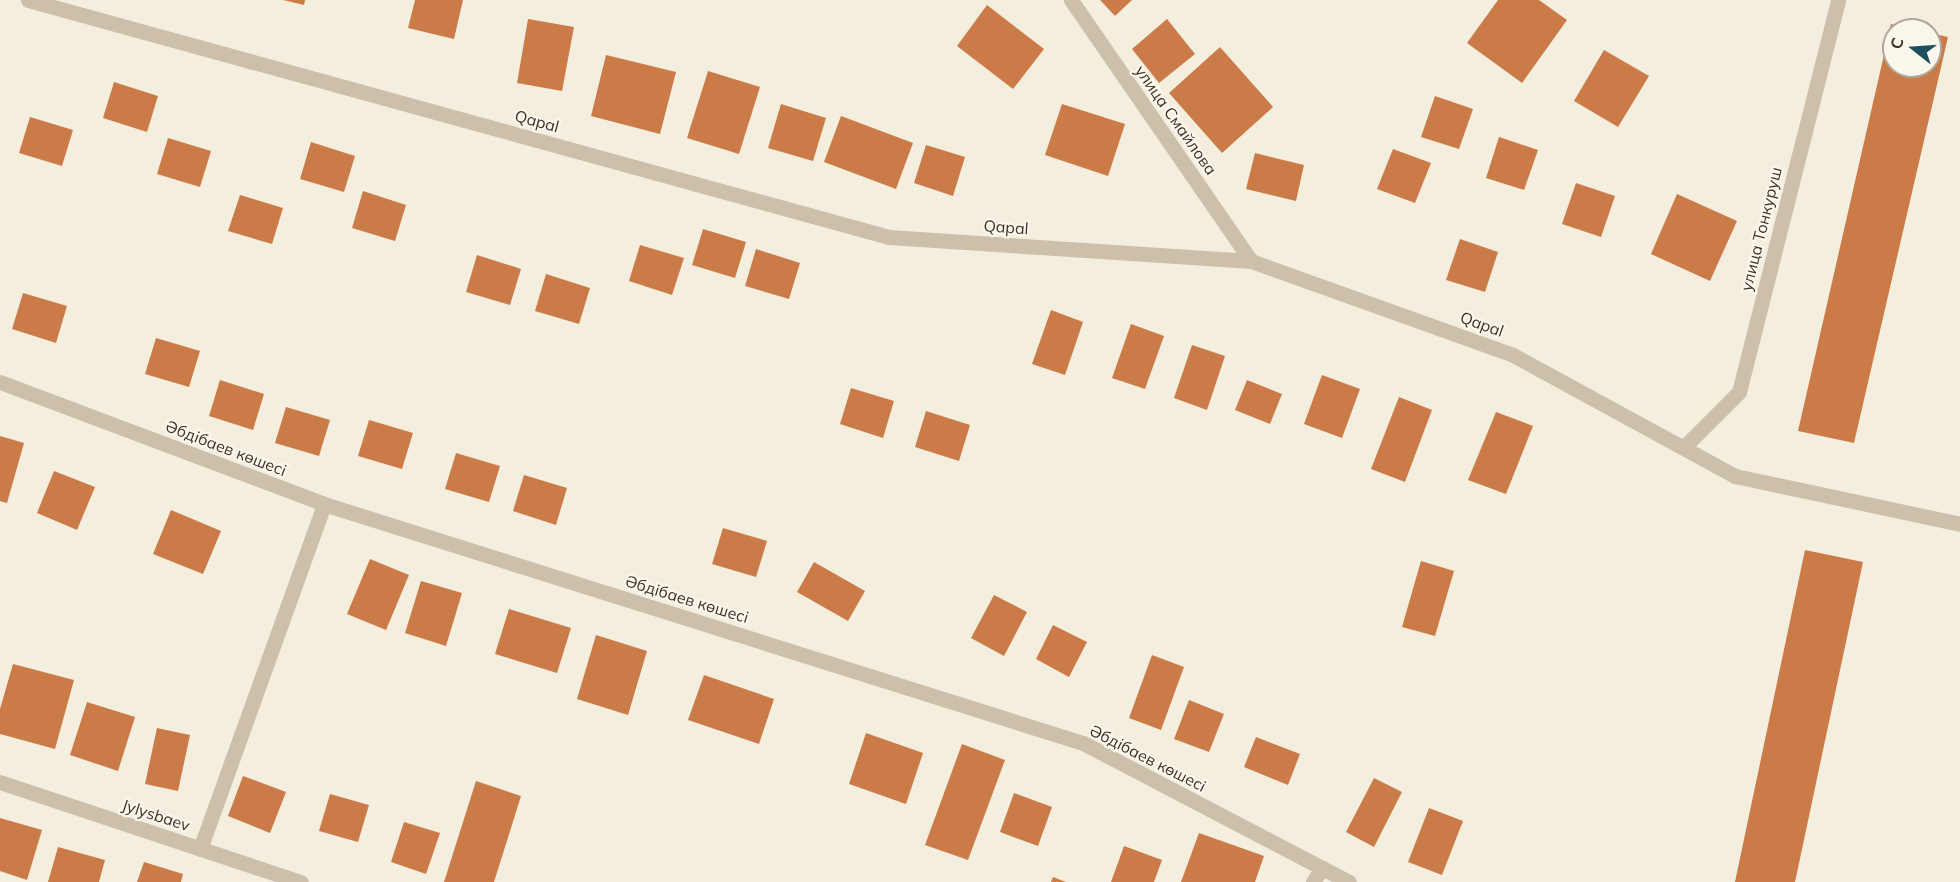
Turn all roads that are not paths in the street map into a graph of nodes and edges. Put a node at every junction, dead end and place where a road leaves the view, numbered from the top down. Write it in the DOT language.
graph roads {
  1 [pos="28,0"];
  2 [pos="1071,0"];
  3 [pos="1838,0"];
  4 [pos="1251,261"];
  5 [pos="0,382"];
  6 [pos="1684,447"];
  7 [pos="324,504"];
  8 [pos="1960,524"];
  9 [pos="0,782"];
  10 [pos="200,849"];
  11 [pos="1322,868"];
  12 [pos="301,882"];
  13 [pos="1313,882"];
  14 [pos="1349,882"];
  1 -- 4 [label="street, Qapal"];
  2 -- 4 [label="street, улица Смайлова"];
  3 -- 6 [label="street, улица Тонкуруш"];
  4 -- 6 [label="street, Qapal"];
  5 -- 7 [label="street, Әбдібаев көшесі"];
  6 -- 8 [label="street, Qapal"];
  7 -- 10 [label="street"];
  7 -- 11 [label="street, Әбдібаев көшесі"];
  9 -- 10 [label="street, Jylysbaev"];
  10 -- 12 [label="street, Jylysbaev"];
  11 -- 13 [label="street"];
  11 -- 14 [label="street, Әбдібаев көшесі"];
}
